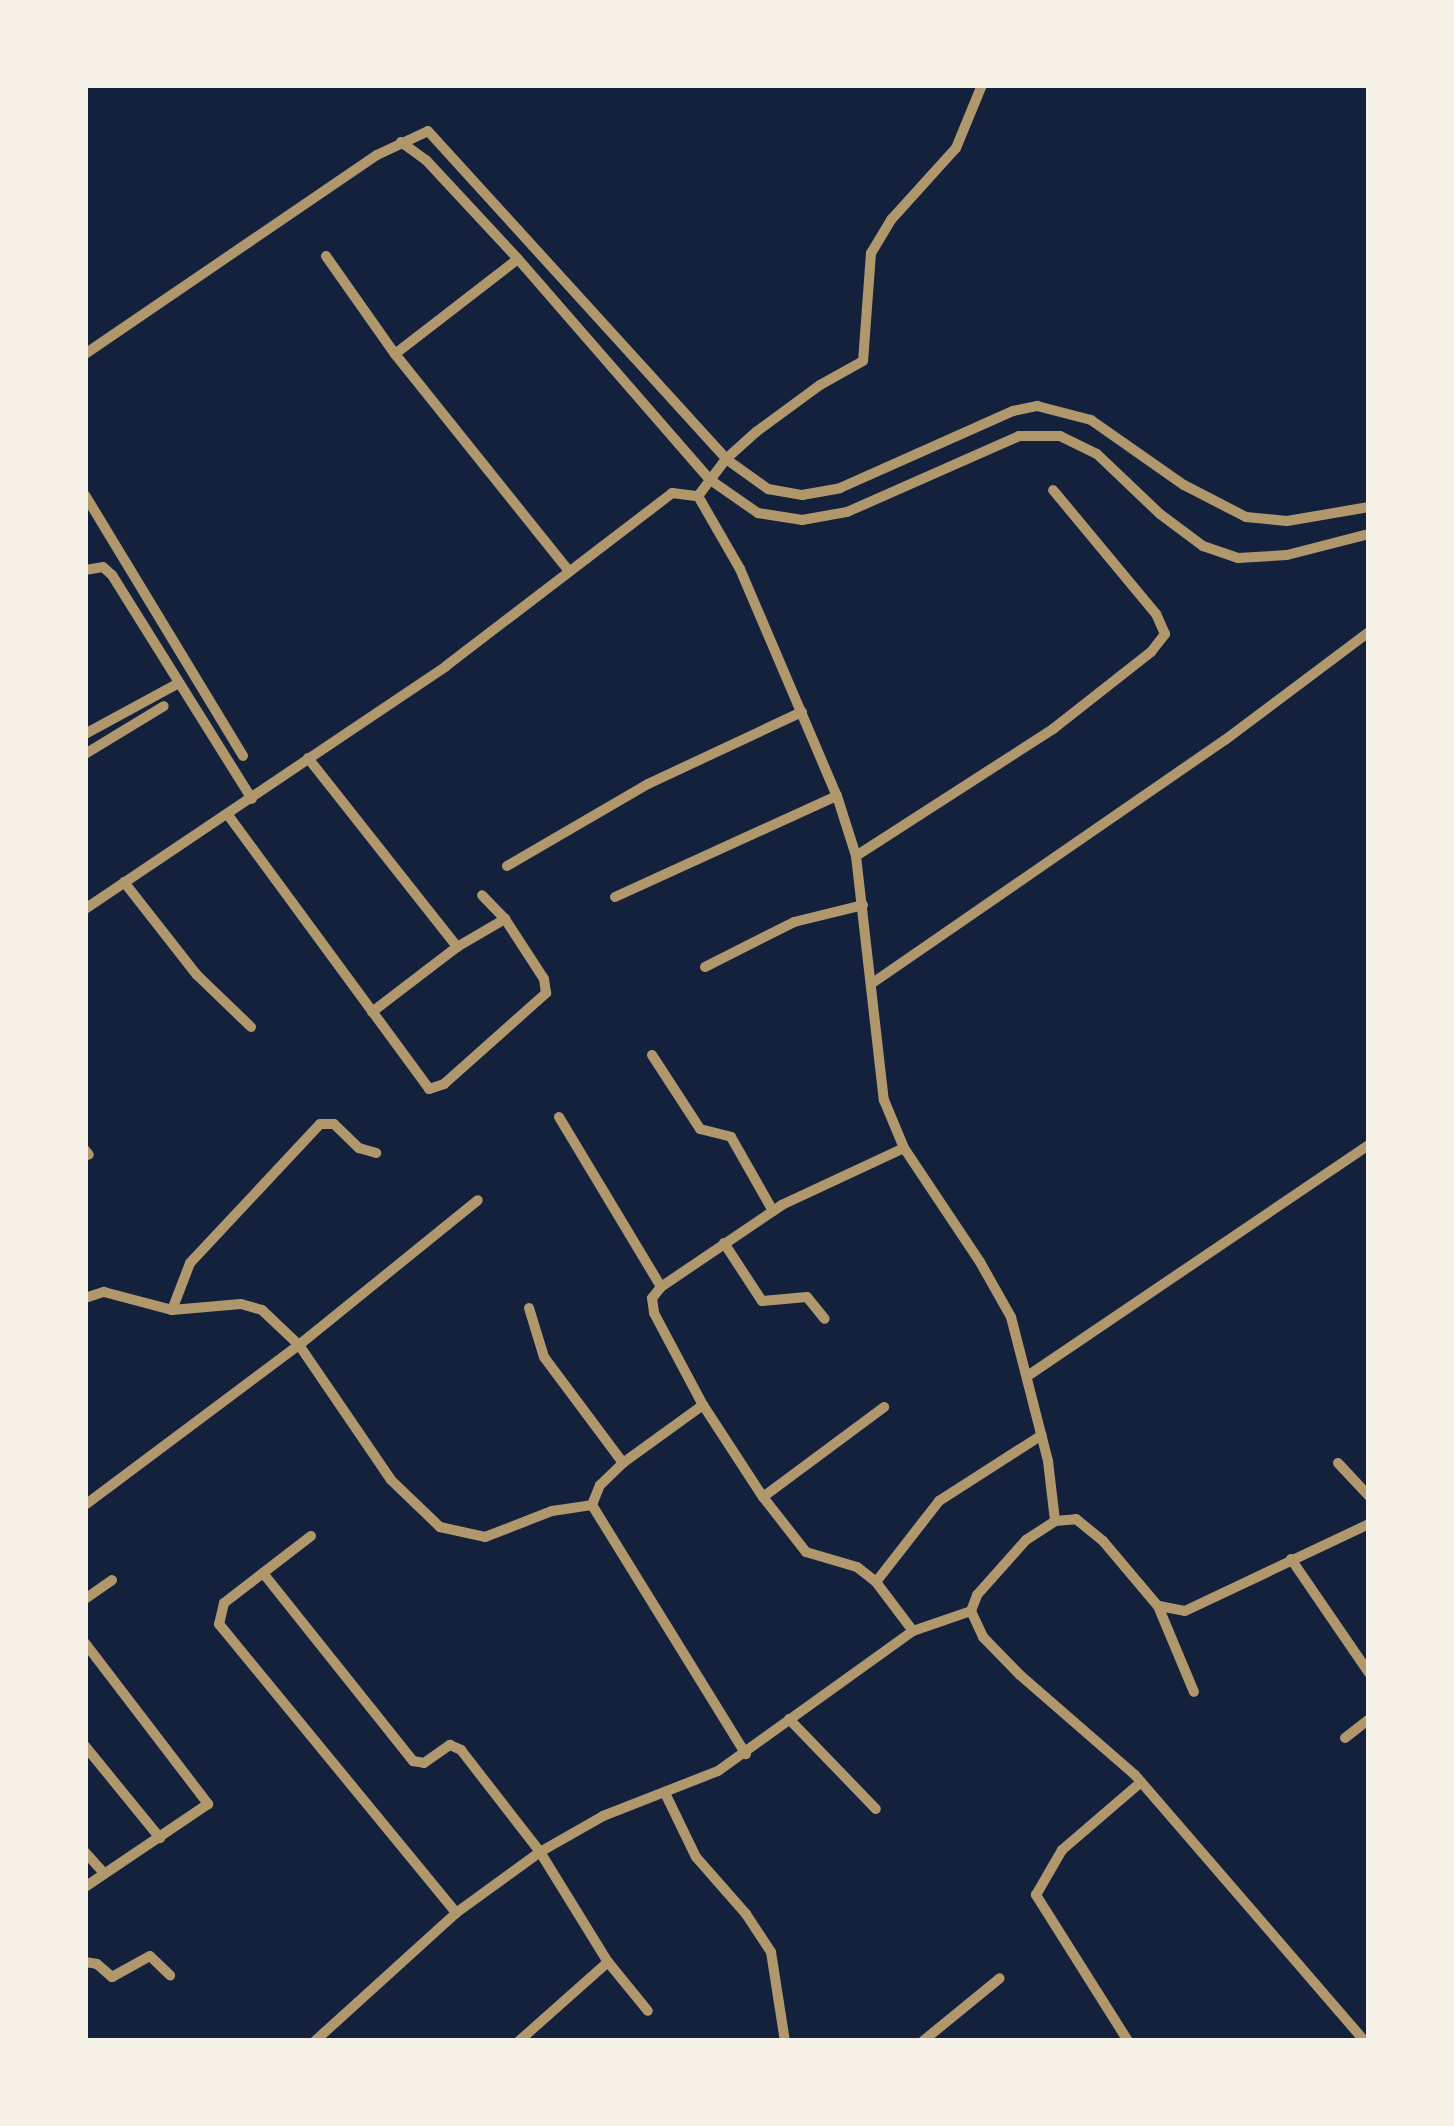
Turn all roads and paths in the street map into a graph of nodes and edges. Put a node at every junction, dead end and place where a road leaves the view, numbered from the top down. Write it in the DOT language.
graph roads {
  1 [pos="982,85"];
  2 [pos="401,142"];
  3 [pos="326,256"];
  4 [pos="518,260"];
  5 [pos="85,354"];
  6 [pos="394,354"];
  7 [pos="726,459"];
  8 [pos="709,479"];
  9 [pos="1053,490"];
  10 [pos="85,495"];
  11 [pos="698,496"];
  12 [pos="1369,507"];
  13 [pos="1369,534"];
  14 [pos="85,570"];
  15 [pos="570,571"];
  16 [pos="1369,632"];
  17 [pos="177,684"];
  18 [pos="164,706"];
  19 [pos="802,712"];
  20 [pos="85,734"];
  21 [pos="85,754"];
  22 [pos="242,756"];
  23 [pos="308,758"];
  24 [pos="836,796"];
  25 [pos="252,799"];
  26 [pos="228,816"];
  27 [pos="856,856"];
  28 [pos="507,866"];
  29 [pos="124,882"];
  30 [pos="482,895"];
  31 [pos="615,896"];
  32 [pos="863,905"];
  33 [pos="85,909"];
  34 [pos="506,919"];
  35 [pos="456,947"];
  36 [pos="705,966"];
  37 [pos="871,984"];
  38 [pos="372,1012"];
  39 [pos="252,1027"];
  40 [pos="652,1055"];
  41 [pos="559,1117"];
  42 [pos="1369,1144"];
  43 [pos="904,1148"];
  44 [pos="376,1152"];
  45 [pos="478,1200"];
  46 [pos="773,1211"];
  47 [pos="724,1243"];
  48 [pos="661,1287"];
  49 [pos="85,1298"];
  50 [pos="529,1308"];
  51 [pos="172,1310"];
  52 [pos="825,1319"];
  53 [pos="299,1345"];
  54 [pos="1028,1375"];
  55 [pos="703,1405"];
  56 [pos="884,1407"];
  57 [pos="1042,1435"];
  58 [pos="623,1463"];
  59 [pos="1338,1464"];
  60 [pos="763,1496"];
  61 [pos="1369,1496"];
  62 [pos="85,1505"];
  63 [pos="592,1505"];
  64 [pos="1054,1521"];
  65 [pos="1369,1524"];
  66 [pos="311,1536"];
  67 [pos="1290,1560"];
  68 [pos="263,1573"];
  69 [pos="112,1580"];
  70 [pos="876,1582"];
  71 [pos="85,1599"];
  72 [pos="1158,1606"];
  73 [pos="970,1611"];
  74 [pos="913,1631"];
  75 [pos="85,1642"];
  76 [pos="1369,1671"];
  77 [pos="1194,1692"];
  78 [pos="1369,1719"];
  79 [pos="789,1720"];
  80 [pos="1345,1738"];
  81 [pos="85,1746"];
  82 [pos="746,1754"];
  83 [pos="1141,1782"];
  84 [pos="665,1794"];
  85 [pos="876,1809"];
  86 [pos="160,1838"];
  87 [pos="85,1852"];
  88 [pos="540,1852"];
  89 [pos="104,1873"];
  90 [pos="85,1887"];
  91 [pos="456,1913"];
  92 [pos="85,1962"];
  93 [pos="608,1962"];
  94 [pos="170,1975"];
  95 [pos="1000,1978"];
  96 [pos="648,2010"];
  97 [pos="315,2041"];
  98 [pos="519,2041"];
  99 [pos="785,2041"];
  100 [pos="923,2041"];
  101 [pos="1128,2041"];
  102 [pos="1365,2041"];
  1 -- 7 [label="street"];
  2 -- 4 [label="street"];
  2 -- 5 [label="street"];
  2 -- 7 [label="street"];
  3 -- 6 [label="street"];
  4 -- 6 [label="street"];
  4 -- 8 [label="street"];
  6 -- 15 [label="street"];
  7 -- 8 [label="street"];
  7 -- 12 [label="street"];
  8 -- 11 [label="street"];
  8 -- 13 [label="street"];
  9 -- 27 [label="street"];
  10 -- 22 [label="street"];
  11 -- 15 [label="street"];
  11 -- 19 [label="street"];
  14 -- 17 [label="street"];
  15 -- 23 [label="street"];
  16 -- 37 [label="street"];
  17 -- 20 [label="street"];
  17 -- 25 [label="street"];
  18 -- 21 [label="street"];
  19 -- 24 [label="street"];
  19 -- 28 [label="street"];
  23 -- 25 [label="street"];
  23 -- 35 [label="street"];
  24 -- 27 [label="street"];
  24 -- 31 [label="street"];
  25 -- 26 [label="street"];
  26 -- 29 [label="street"];
  26 -- 38 [label="street"];
  27 -- 32 [label="street"];
  29 -- 33 [label="street"];
  29 -- 39 [label="street"];
  30 -- 34 [label="street"];
  32 -- 36 [label="street"];
  32 -- 37 [label="street"];
  34 -- 35 [label="street"];
  34 -- 38 [label="street"];
  35 -- 38 [label="street"];
  37 -- 43 [label="street"];
  40 -- 46 [label="street"];
  41 -- 48 [label="street"];
  42 -- 54 [label="street"];
  43 -- 46 [label="street"];
  43 -- 54 [label="street"];
  44 -- 51 [label="street"];
  45 -- 53 [label="street"];
  46 -- 47 [label="street"];
  47 -- 48 [label="street"];
  47 -- 52 [label="street"];
  48 -- 55 [label="street"];
  49 -- 51 [label="street"];
  50 -- 58 [label="street"];
  51 -- 53 [label="street"];
  53 -- 62 [label="street"];
  53 -- 63 [label="street"];
  54 -- 57 [label="street"];
  55 -- 58 [label="street"];
  55 -- 60 [label="street"];
  56 -- 60 [label="street"];
  57 -- 64 [label="street"];
  57 -- 70 [label="street"];
  58 -- 63 [label="street"];
  59 -- 61 [label="street"];
  60 -- 70 [label="street"];
  63 -- 82 [label="street"];
  64 -- 72 [label="street"];
  64 -- 73 [label="street"];
  65 -- 67 [label="street"];
  66 -- 68 [label="street"];
  67 -- 72 [label="street"];
  67 -- 76 [label="street"];
  68 -- 88 [label="street"];
  68 -- 91 [label="street"];
  69 -- 71 [label="street"];
  70 -- 74 [label="street"];
  72 -- 77 [label="street"];
  73 -- 74 [label="street"];
  73 -- 83 [label="street"];
  74 -- 79 [label="street"];
  75 -- 86 [label="street"];
  78 -- 80 [label="street"];
  79 -- 82 [label="street"];
  79 -- 85 [label="street"];
  81 -- 86 [label="street"];
  82 -- 84 [label="street"];
  83 -- 101 [label="street"];
  83 -- 102 [label="street"];
  84 -- 88 [label="street"];
  84 -- 99 [label="street"];
  86 -- 89 [label="street"];
  87 -- 89 [label="street"];
  88 -- 91 [label="street"];
  88 -- 93 [label="street"];
  89 -- 90 [label="street"];
  91 -- 97 [label="street"];
  92 -- 94 [label="street"];
  93 -- 96 [label="street"];
  93 -- 98 [label="street"];
  95 -- 100 [label="street"];
}
